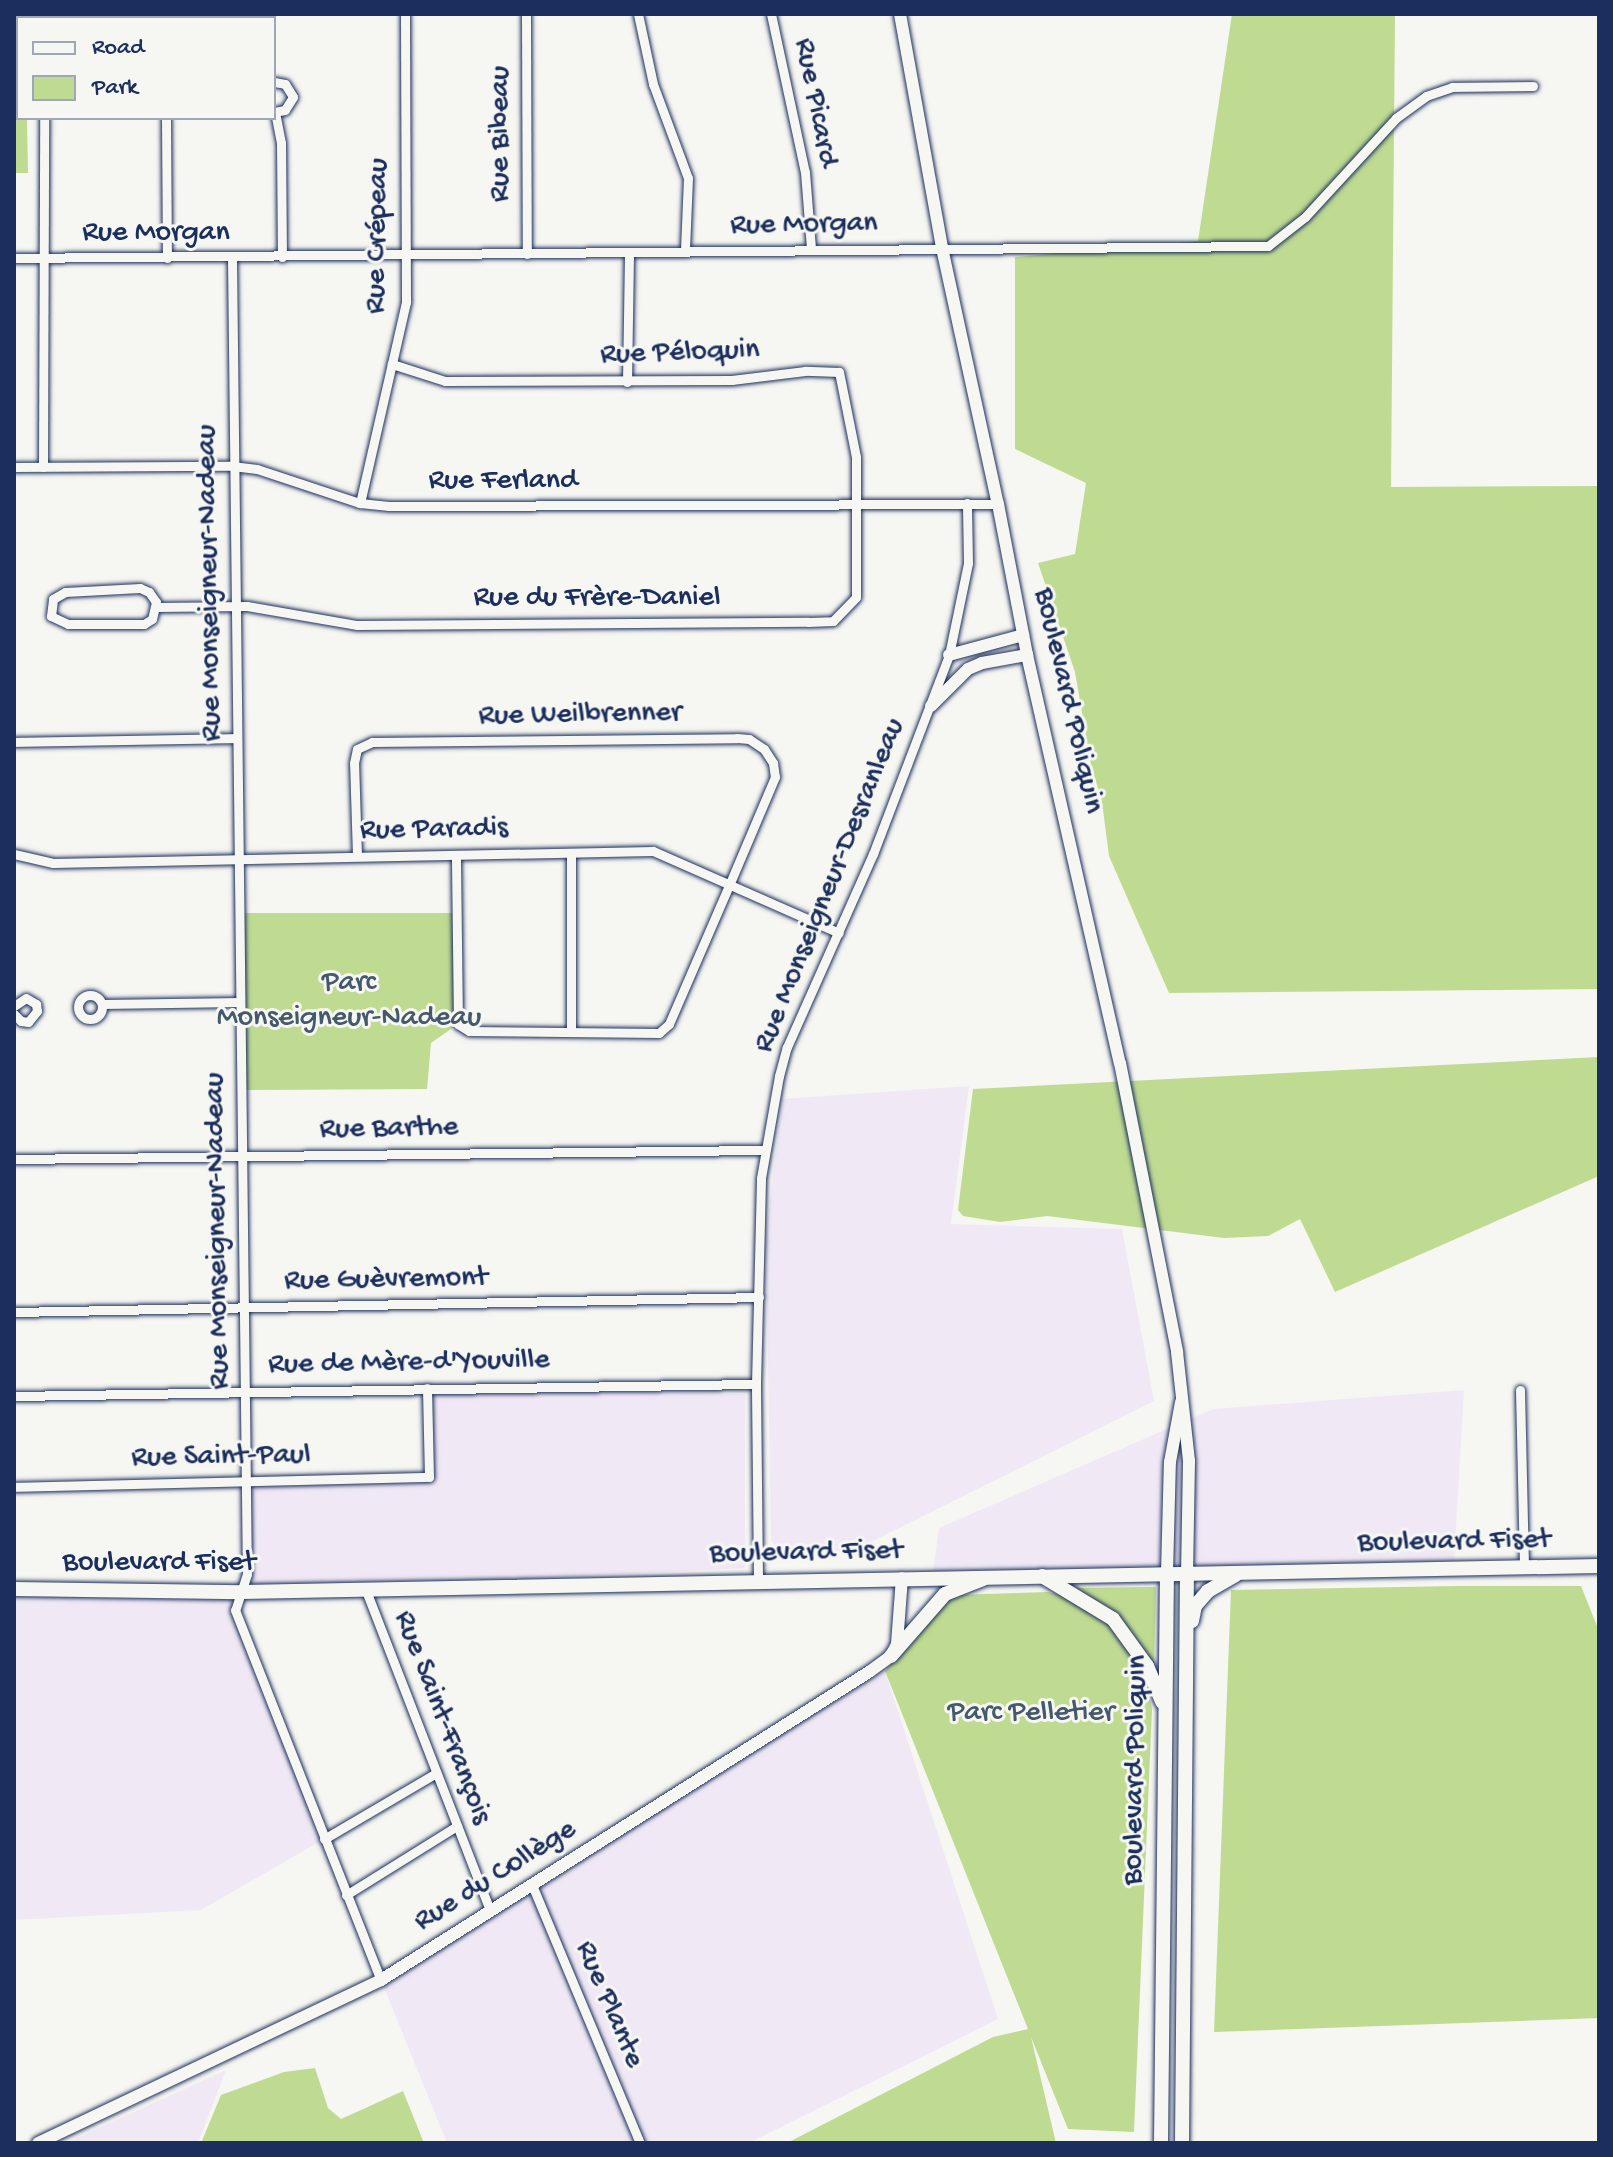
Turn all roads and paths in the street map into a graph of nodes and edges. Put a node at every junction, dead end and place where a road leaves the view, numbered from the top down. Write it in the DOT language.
graph roads {
  1 [pos="405,14"];
  2 [pos="526,14"];
  3 [pos="638,14"];
  4 [pos="771,14"];
  5 [pos="900,14"];
  6 [pos="276,82"];
  7 [pos="1533,86"];
  8 [pos="276,111"];
  9 [pos="44,120"];
  10 [pos="166,120"];
  11 [pos="276,120"];
  12 [pos="942,248"];
  13 [pos="811,249"];
  14 [pos="685,251"];
  15 [pos="629,252"];
  16 [pos="527,254"];
  17 [pos="406,256"];
  18 [pos="282,257"];
  19 [pos="14,258"];
  20 [pos="45,258"];
  21 [pos="167,258"];
  22 [pos="232,258"];
  23 [pos="392,364"];
  24 [pos="627,382"];
  25 [pos="232,466"];
  26 [pos="14,467"];
  27 [pos="43,467"];
  28 [pos="360,503"];
  29 [pos="967,503"];
  30 [pos="858,504"];
  31 [pos="998,504"];
  32 [pos="236,606"];
  33 [pos="157,607"];
  34 [pos="1023,635"];
  35 [pos="949,655"];
  36 [pos="1027,655"];
  37 [pos="982,663"];
  38 [pos="931,706"];
  39 [pos="237,738"];
  40 [pos="14,742"];
  41 [pos="571,853"];
  42 [pos="14,854"];
  43 [pos="456,855"];
  44 [pos="357,856"];
  45 [pos="239,859"];
  46 [pos="730,883"];
  47 [pos="839,933"];
  48 [pos="240,1002"];
  49 [pos="102,1004"];
  50 [pos="14,1006"];
  51 [pos="14,1014"];
  52 [pos="571,1032"];
  53 [pos="765,1150"];
  54 [pos="242,1156"];
  55 [pos="14,1159"];
  56 [pos="759,1297"];
  57 [pos="244,1308"];
  58 [pos="14,1312"];
  59 [pos="756,1384"];
  60 [pos="427,1388"];
  61 [pos="245,1390"];
  62 [pos="1520,1390"];
  63 [pos="14,1396"];
  64 [pos="1182,1399"];
  65 [pos="246,1482"];
  66 [pos="14,1487"];
  67 [pos="1599,1566"];
  68 [pos="1524,1568"];
  69 [pos="1167,1573"];
  70 [pos="1187,1573"];
  71 [pos="1038,1574"];
  72 [pos="1239,1574"];
  73 [pos="991,1576"];
  74 [pos="902,1578"];
  75 [pos="758,1579"];
  76 [pos="365,1588"];
  77 [pos="14,1589"];
  78 [pos="242,1592"];
  79 [pos="1186,1653"];
  80 [pos="891,1656"];
  81 [pos="1164,1707"];
  82 [pos="436,1773"];
  83 [pos="457,1826"];
  84 [pos="324,1839"];
  85 [pos="532,1885"];
  86 [pos="346,1895"];
  87 [pos="490,1911"];
  88 [pos="381,1980"];
  89 [pos="38,2143"];
  90 [pos="640,2143"];
  91 [pos="1161,2143"];
  92 [pos="1182,2143"];
  1 -- 17 [label="street, Rue Crépeau"];
  2 -- 16 [label="street, Rue Bibeau"];
  3 -- 14 [label="street"];
  4 -- 13 [label="street, Rue Picard"];
  5 -- 12 [label="street, Boulevard Poliquin"];
  6 -- 8 [label="street"];
  7 -- 12 [label="street, Rue Morgan"];
  9 -- 20 [label="street"];
  10 -- 21 [label="street"];
  11 -- 18 [label="street"];
  12 -- 13 [label="street, Rue Morgan"];
  12 -- 31 [label="street, Boulevard Poliquin"];
  13 -- 14 [label="street, Rue Morgan"];
  14 -- 15 [label="street, Rue Morgan"];
  15 -- 16 [label="street, Rue Morgan"];
  15 -- 24 [label="street"];
  16 -- 17 [label="street, Rue Morgan"];
  17 -- 18 [label="street, Rue Morgan"];
  17 -- 23 [label="street, Rue Crépeau"];
  18 -- 22 [label="street, Rue Morgan"];
  19 -- 20 [label="street, Rue Morgan"];
  20 -- 21 [label="street, Rue Morgan"];
  20 -- 27 [label="street"];
  21 -- 22 [label="street, Rue Morgan"];
  22 -- 25 [label="street, Rue Monseigneur-Nadeau"];
  23 -- 24 [label="street, Rue Péloquin"];
  23 -- 28 [label="street, Rue Crépeau"];
  24 -- 30 [label="street, Rue Péloquin"];
  25 -- 27 [label="street, Rue Ferland"];
  25 -- 28 [label="street, Rue Ferland"];
  25 -- 32 [label="street, Rue Monseigneur-Nadeau"];
  26 -- 27 [label="street, Rue Ferland"];
  28 -- 30 [label="street, Rue Ferland"];
  29 -- 30 [label="street, Rue Ferland"];
  29 -- 31 [label="street, Rue Ferland"];
  29 -- 35 [label="street, Rue Monseigneur-Desranleau"];
  30 -- 32 [label="street, Rue du Frère-Daniel"];
  31 -- 34 [label="street, Boulevard Poliquin"];
  32 -- 33 [label="street, Rue du Frère-Daniel"];
  32 -- 39 [label="street, Rue Monseigneur-Nadeau"];
  33 -- 33 [label="street"];
  34 -- 35 [label="street"];
  34 -- 36 [label="street, Boulevard Poliquin"];
  35 -- 37 [label="street"];
  35 -- 38 [label="street, Rue Monseigneur-Desranleau"];
  36 -- 37 [label="street"];
  36 -- 64 [label="street, Boulevard Poliquin"];
  37 -- 38 [label="street"];
  38 -- 47 [label="street, Rue Monseigneur-Desranleau"];
  39 -- 40 [label="street"];
  39 -- 45 [label="street, Rue Monseigneur-Nadeau"];
  41 -- 43 [label="street, Rue Paradis"];
  41 -- 46 [label="street, Rue Paradis"];
  41 -- 52 [label="street"];
  42 -- 45 [label="street, Rue Paradis"];
  43 -- 44 [label="street, Rue Paradis"];
  43 -- 52 [label="street"];
  44 -- 45 [label="street, Rue Paradis"];
  44 -- 46 [label="street, Rue Weilbrenner"];
  45 -- 48 [label="street, Rue Monseigneur-Nadeau"];
  46 -- 47 [label="street, Rue Paradis"];
  46 -- 52 [label="street"];
  47 -- 53 [label="street, Rue Monseigneur-Desranleau"];
  48 -- 49 [label="street"];
  48 -- 54 [label="street, Rue Monseigneur-Nadeau"];
  50 -- 51 [label="street"];
  53 -- 54 [label="street, Rue Barthe"];
  53 -- 56 [label="street, Rue Monseigneur-Desranleau"];
  54 -- 55 [label="street, Rue Barthe"];
  54 -- 57 [label="street, Rue Monseigneur-Nadeau"];
  56 -- 57 [label="street, Rue Guèvremont"];
  56 -- 59 [label="street, Rue Monseigneur-Desranleau"];
  57 -- 58 [label="street, Rue Guèvremont"];
  57 -- 61 [label="street, Rue Monseigneur-Nadeau"];
  59 -- 60 [label="street, Rue de Mère-d'Youville"];
  59 -- 75 [label="street, Rue Monseigneur-Desranleau"];
  60 -- 61 [label="street, Rue de Mère-d'Youville"];
  60 -- 65 [label="street, Rue Saint-Paul"];
  61 -- 63 [label="street, Rue de Mère-d'Youville"];
  61 -- 65 [label="street, Rue Monseigneur-Nadeau"];
  62 -- 68 [label="street"];
  64 -- 69 [label="street, Boulevard Poliquin"];
  64 -- 70 [label="street, Boulevard Poliquin"];
  65 -- 66 [label="street, Rue Saint-Paul"];
  65 -- 78 [label="street, Rue Monseigneur-Nadeau"];
  67 -- 68 [label="main road, Boulevard Fiset"];
  68 -- 72 [label="main road, Boulevard Fiset"];
  69 -- 70 [label="main road, Boulevard Fiset"];
  69 -- 71 [label="main road, Boulevard Fiset"];
  69 -- 81 [label="main road, Boulevard Poliquin"];
  70 -- 72 [label="main road, Boulevard Fiset"];
  70 -- 79 [label="main road, Boulevard Poliquin"];
  71 -- 73 [label="main road, Boulevard Fiset"];
  71 -- 81 [label="main road"];
  72 -- 79 [label="main road"];
  73 -- 74 [label="main road, Boulevard Fiset"];
  73 -- 80 [label="main road"];
  74 -- 75 [label="main road, Boulevard Fiset"];
  74 -- 80 [label="street"];
  75 -- 76 [label="main road, Boulevard Fiset"];
  76 -- 78 [label="main road, Boulevard Fiset"];
  76 -- 82 [label="street, Rue Saint-François"];
  77 -- 78 [label="main road, Boulevard Fiset"];
  78 -- 84 [label="street, Rue Monseigneur-Nadeau"];
  79 -- 92 [label="main road, Boulevard Poliquin"];
  80 -- 85 [label="street, Rue du Collège"];
  81 -- 91 [label="main road, Boulevard Poliquin"];
  82 -- 83 [label="street, Rue Saint-François"];
  82 -- 84 [label="street"];
  83 -- 86 [label="street"];
  83 -- 87 [label="street, Rue Saint-François"];
  84 -- 86 [label="street, Rue Monseigneur-Nadeau"];
  85 -- 87 [label="street, Rue du Collège"];
  85 -- 90 [label="street, Rue Plante"];
  86 -- 88 [label="street, Rue Monseigneur-Nadeau"];
  87 -- 88 [label="street, Rue du Collège"];
  88 -- 89 [label="street, Rue du Collège"];
}
